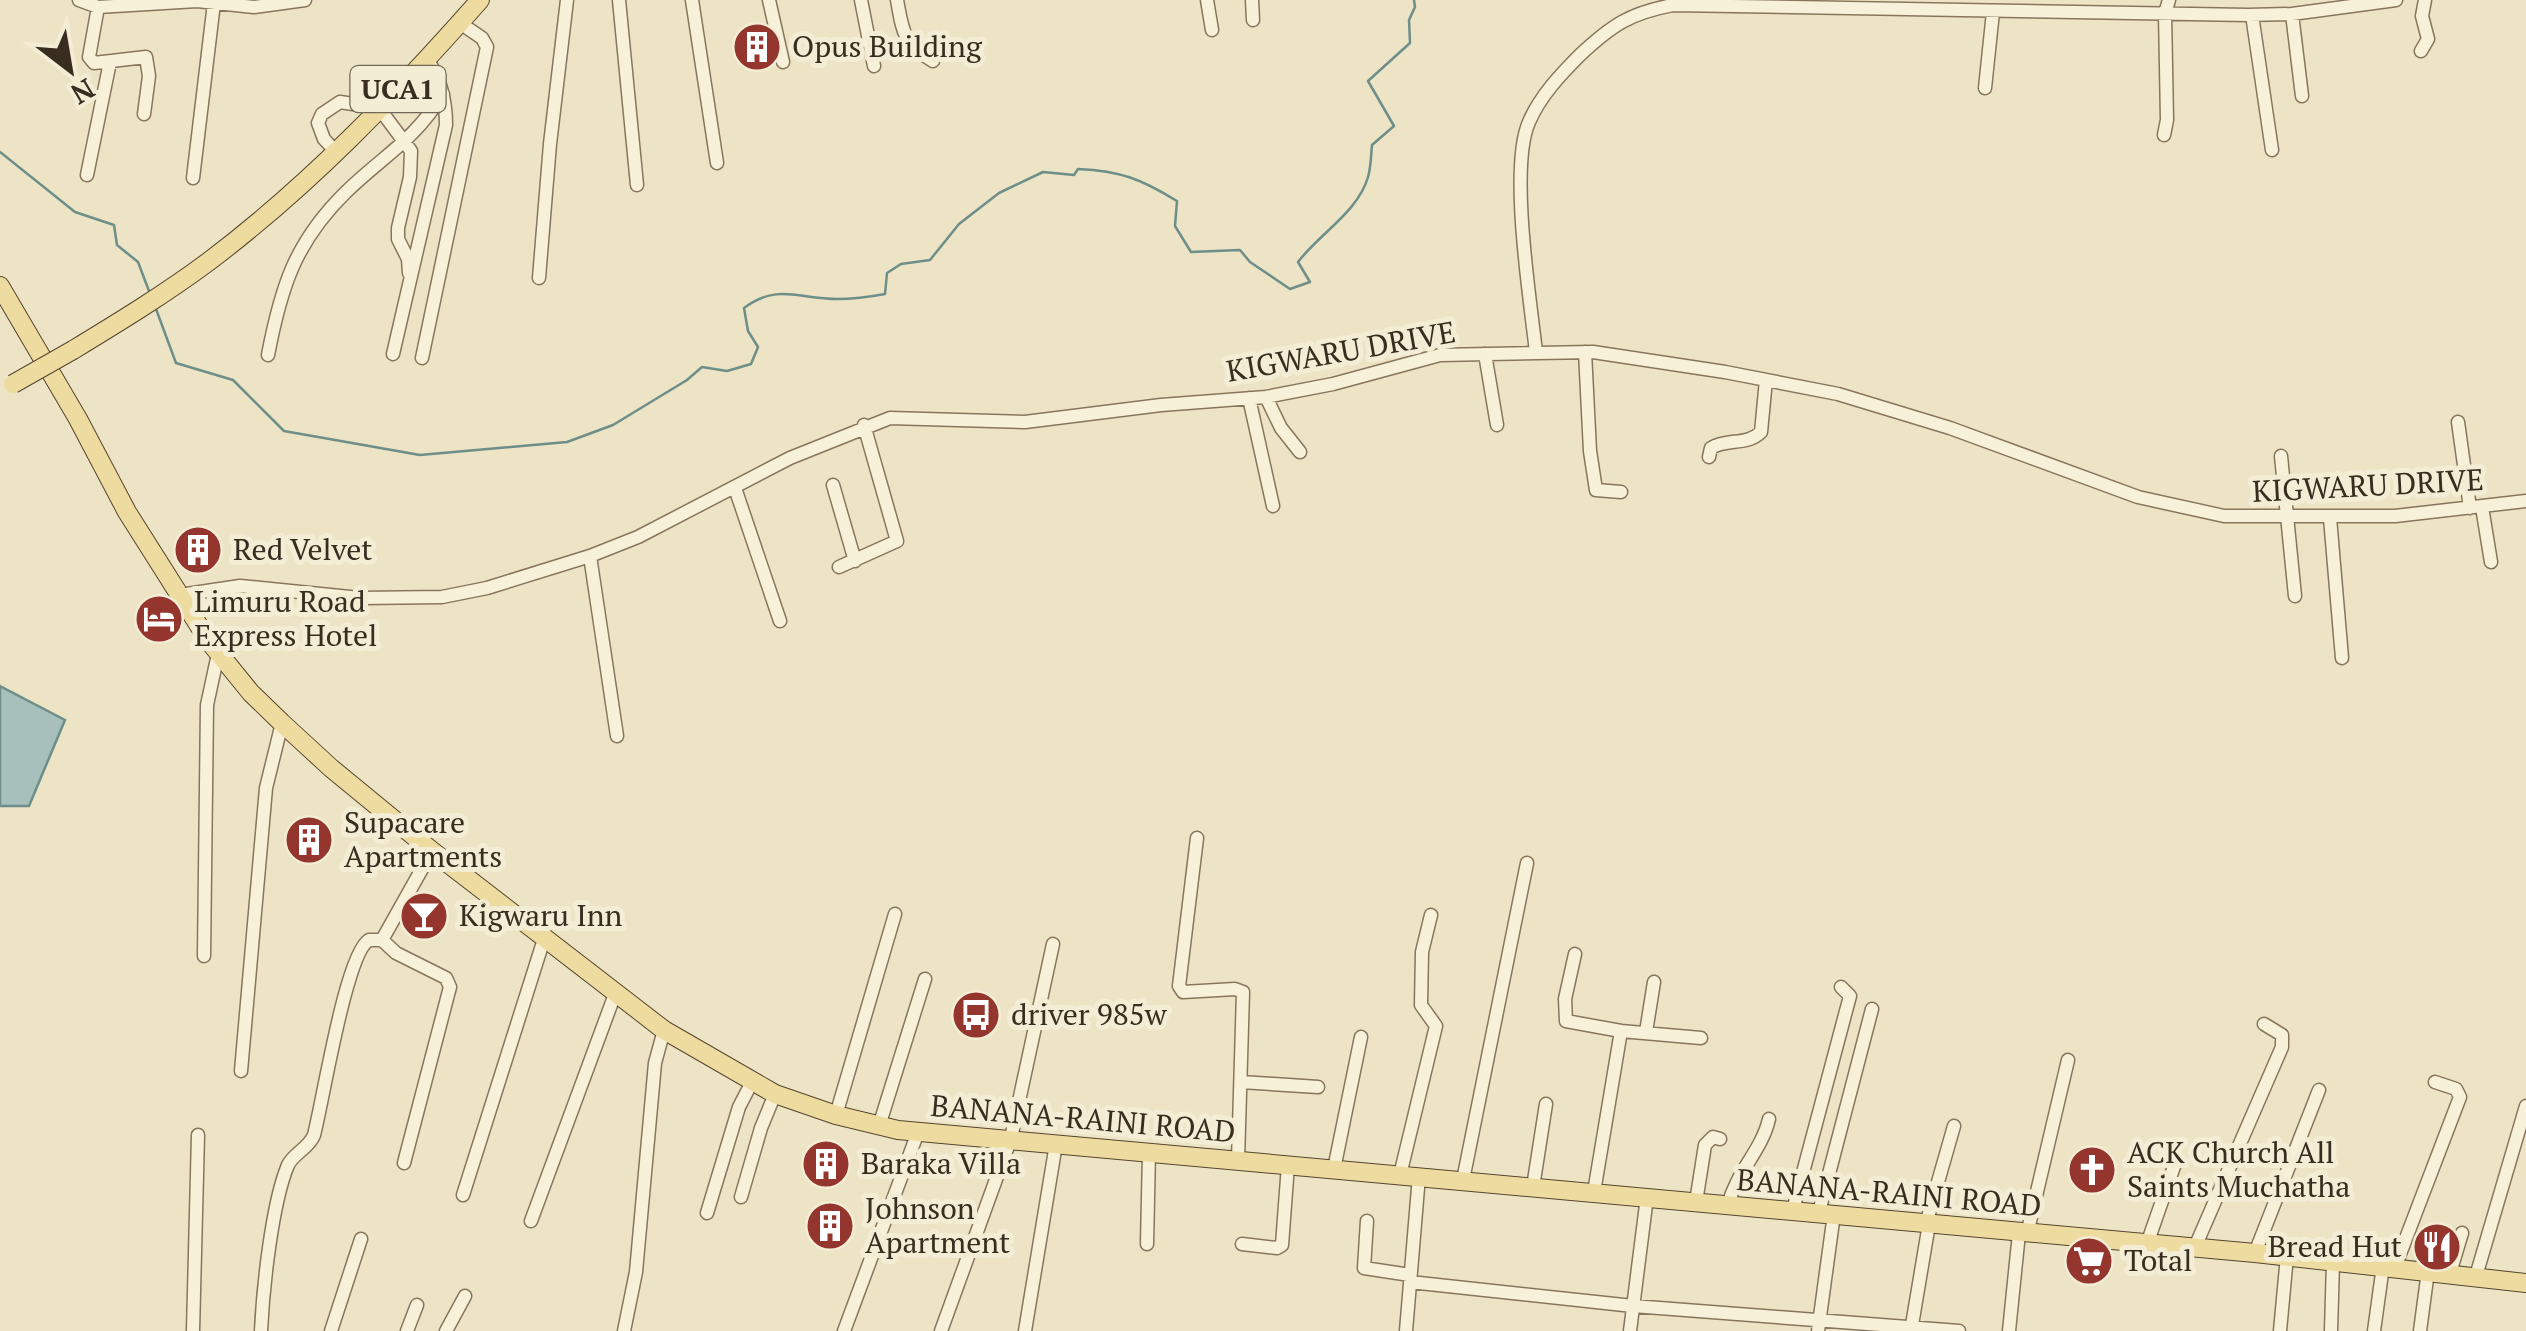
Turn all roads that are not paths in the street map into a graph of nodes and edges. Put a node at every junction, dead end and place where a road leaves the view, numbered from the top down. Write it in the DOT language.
graph roads {
  1 [pos="79,0"];
  2 [pos="305,0"];
  3 [pos="480,0"];
  4 [pos="567,0"];
  5 [pos="619,0"];
  6 [pos="692,0"];
  7 [pos="770,0"];
  8 [pos="861,0"];
  9 [pos="897,0"];
  10 [pos="1207,0"];
  11 [pos="1252,0"];
  12 [pos="2250,0"];
  13 [pos="2396,0"];
  14 [pos="2425,0"];
  15 [pos="214,3"];
  16 [pos="1699,3"];
  17 [pos="2361,3"];
  18 [pos="2051,6"];
  19 [pos="98,7"];
  20 [pos="2167,7"];
  21 [pos="1993,12"];
  22 [pos="2292,14"];
  23 [pos="2249,15"];
  24 [pos="1253,20"];
  25 [pos="460,22"];
  26 [pos="1212,30"];
  27 [pos="2421,51"];
  28 [pos="426,58"];
  29 [pos="934,61"];
  30 [pos="110,62"];
  31 [pos="783,62"];
  32 [pos="874,66"];
  33 [pos="1985,88"];
  34 [pos="443,94"];
  35 [pos="2302,96"];
  36 [pos="379,108"];
  37 [pos="144,114"];
  38 [pos="2164,134"];
  39 [pos="407,141"];
  40 [pos="2272,150"];
  41 [pos="336,152"];
  42 [pos="718,162"];
  43 [pos="87,174"];
  44 [pos="193,178"];
  45 [pos="637,185"];
  46 [pos="539,278"];
  47 [pos="0,286"];
  48 [pos="409,286"];
  49 [pos="1536,352"];
  50 [pos="1585,352"];
  51 [pos="393,354"];
  52 [pos="1485,354"];
  53 [pos="268,355"];
  54 [pos="422,358"];
  55 [pos="1766,380"];
  56 [pos="0,390"];
  57 [pos="1266,397"];
  58 [pos="1250,398"];
  59 [pos="2458,422"];
  60 [pos="1497,425"];
  61 [pos="864,426"];
  62 [pos="1300,452"];
  63 [pos="1709,456"];
  64 [pos="2281,456"];
  65 [pos="833,486"];
  66 [pos="735,488"];
  67 [pos="1621,492"];
  68 [pos="2526,501"];
  69 [pos="1274,506"];
  70 [pos="2476,508"];
  71 [pos="2286,518"];
  72 [pos="2330,518"];
  73 [pos="590,556"];
  74 [pos="855,560"];
  75 [pos="2490,562"];
  76 [pos="839,567"];
  77 [pos="180,595"];
  78 [pos="2295,596"];
  79 [pos="780,621"];
  80 [pos="218,654"];
  81 [pos="2342,658"];
  82 [pos="282,723"];
  83 [pos="617,736"];
  84 [pos="1197,838"];
  85 [pos="432,851"];
  86 [pos="1527,863"];
  87 [pos="895,914"];
  88 [pos="1430,915"];
  89 [pos="544,939"];
  90 [pos="382,940"];
  91 [pos="1053,944"];
  92 [pos="1575,954"];
  93 [pos="204,956"];
  94 [pos="925,979"];
  95 [pos="1654,982"];
  96 [pos="1841,987"];
  97 [pos="615,994"];
  98 [pos="1872,1010"];
  99 [pos="2264,1024"];
  100 [pos="664,1030"];
  101 [pos="1621,1031"];
  102 [pos="1646,1032"];
  103 [pos="1362,1037"];
  104 [pos="1701,1038"];
  105 [pos="2068,1060"];
  106 [pos="241,1071"];
  107 [pos="752,1082"];
  108 [pos="1241,1082"];
  109 [pos="2435,1082"];
  110 [pos="1318,1087"];
  111 [pos="2319,1090"];
  112 [pos="775,1094"];
  113 [pos="1546,1104"];
  114 [pos="2526,1106"];
  115 [pos="836,1115"];
  116 [pos="1769,1119"];
  117 [pos="878,1126"];
  118 [pos="1954,1126"];
  119 [pos="918,1132"];
  120 [pos="198,1136"];
  121 [pos="1011,1138"];
  122 [pos="1720,1139"];
  123 [pos="1056,1144"];
  124 [pos="1148,1152"];
  125 [pos="2176,1158"];
  126 [pos="1238,1160"];
  127 [pos="404,1163"];
  128 [pos="1288,1165"];
  129 [pos="1334,1169"];
  130 [pos="1409,1176"];
  131 [pos="1463,1180"];
  132 [pos="1533,1187"];
  133 [pos="1594,1192"];
  134 [pos="463,1196"];
  135 [pos="741,1197"];
  136 [pos="1648,1197"];
  137 [pos="1696,1202"];
  138 [pos="1728,1204"];
  139 [pos="1793,1210"];
  140 [pos="707,1213"];
  141 [pos="1826,1213"];
  142 [pos="531,1220"];
  143 [pos="1367,1221"];
  144 [pos="1927,1224"];
  145 [pos="2023,1233"];
  146 [pos="2462,1233"];
  147 [pos="362,1238"];
  148 [pos="1147,1244"];
  149 [pos="1242,1244"];
  150 [pos="2147,1244"];
  151 [pos="2196,1247"];
  152 [pos="2255,1253"];
  153 [pos="2287,1256"];
  154 [pos="2333,1262"];
  155 [pos="2389,1266"];
  156 [pos="2428,1271"];
  157 [pos="2450,1274"];
  158 [pos="2476,1276"];
  159 [pos="1410,1279"];
  160 [pos="2526,1283"];
  161 [pos="465,1296"];
  162 [pos="418,1305"];
  163 [pos="1633,1306"];
  164 [pos="1818,1326"];
  165 [pos="1911,1330"];
  166 [pos="193,1331"];
  167 [pos="261,1331"];
  168 [pos="331,1331"];
  169 [pos="407,1331"];
  170 [pos="446,1331"];
  171 [pos="624,1331"];
  172 [pos="844,1331"];
  173 [pos="941,1331"];
  174 [pos="1025,1331"];
  175 [pos="1406,1331"];
  176 [pos="1630,1331"];
  177 [pos="1959,1331"];
  178 [pos="2009,1331"];
  179 [pos="2280,1331"];
  180 [pos="2330,1331"];
  181 [pos="2374,1331"];
  182 [pos="2420,1331"];
  1 -- 19 [label="street"];
  2 -- 15 [label="street"];
  3 -- 25 [label="main road, UCA1"];
  4 -- 46 [label="street"];
  5 -- 45 [label="street"];
  6 -- 42 [label="street"];
  7 -- 31 [label="street"];
  8 -- 32 [label="street"];
  9 -- 29 [label="street"];
  10 -- 26 [label="street"];
  11 -- 24 [label="street"];
  12 -- 23 [label="street"];
  13 -- 17 [label="street"];
  14 -- 27 [label="street"];
  15 -- 19 [label="street"];
  15 -- 44 [label="street"];
  16 -- 21 [label="street"];
  16 -- 49 [label="street"];
  17 -- 22 [label="street"];
  18 -- 20 [label="street"];
  18 -- 21 [label="street"];
  19 -- 30 [label="street"];
  20 -- 23 [label="street"];
  20 -- 38 [label="street"];
  21 -- 33 [label="street"];
  22 -- 23 [label="street"];
  22 -- 35 [label="street"];
  23 -- 40 [label="street"];
  25 -- 28 [label="main road, UCA1"];
  25 -- 54 [label="street"];
  28 -- 34 [label="street"];
  28 -- 36 [label="main road, UCA1"];
  30 -- 37 [label="street"];
  30 -- 43 [label="street"];
  34 -- 39 [label="street"];
  34 -- 48 [label="street"];
  36 -- 39 [label="street"];
  36 -- 41 [label="main road, UCA1"];
  36 -- 41 [label="street"];
  39 -- 48 [label="street"];
  39 -- 53 [label="street"];
  41 -- 56 [label="main road, UCA1, bridge"];
  47 -- 77 [label="main road, BANANA-RAINI ROAD"];
  48 -- 51 [label="street"];
  49 -- 50 [label="street, KIGWARU DRIVE"];
  49 -- 52 [label="street, KIGWARU DRIVE"];
  50 -- 55 [label="street, KIGWARU DRIVE"];
  50 -- 67 [label="street"];
  52 -- 57 [label="street, KIGWARU DRIVE"];
  52 -- 60 [label="street"];
  55 -- 63 [label="street"];
  55 -- 71 [label="street, KIGWARU DRIVE"];
  57 -- 58 [label="street, KIGWARU DRIVE"];
  57 -- 62 [label="street"];
  58 -- 61 [label="street, KIGWARU DRIVE"];
  58 -- 69 [label="street"];
  59 -- 70 [label="street"];
  61 -- 66 [label="street, KIGWARU DRIVE"];
  61 -- 74 [label="street"];
  64 -- 71 [label="street"];
  65 -- 74 [label="street"];
  66 -- 73 [label="street, KIGWARU DRIVE"];
  66 -- 79 [label="street"];
  68 -- 70 [label="street, KIGWARU DRIVE"];
  70 -- 72 [label="street, KIGWARU DRIVE"];
  70 -- 75 [label="street"];
  71 -- 72 [label="street, KIGWARU DRIVE"];
  71 -- 78 [label="street"];
  72 -- 81 [label="street"];
  73 -- 77 [label="street, KIGWARU DRIVE"];
  73 -- 83 [label="street"];
  74 -- 76 [label="street"];
  77 -- 80 [label="main road, BANANA-RAINI ROAD"];
  80 -- 82 [label="main road, BANANA-RAINI ROAD"];
  80 -- 93 [label="street"];
  82 -- 85 [label="main road, BANANA-RAINI ROAD"];
  82 -- 106 [label="street"];
  84 -- 108 [label="street"];
  85 -- 89 [label="main road, BANANA-RAINI ROAD"];
  85 -- 90 [label="street"];
  86 -- 131 [label="street"];
  87 -- 115 [label="street"];
  88 -- 130 [label="street"];
  89 -- 97 [label="main road, BANANA-RAINI ROAD"];
  89 -- 134 [label="street"];
  90 -- 127 [label="street"];
  90 -- 167 [label="street"];
  91 -- 121 [label="street"];
  92 -- 101 [label="street"];
  94 -- 117 [label="street"];
  95 -- 102 [label="street"];
  96 -- 139 [label="street"];
  97 -- 100 [label="main road, BANANA-RAINI ROAD"];
  97 -- 142 [label="street"];
  98 -- 141 [label="street"];
  99 -- 151 [label="street"];
  100 -- 107 [label="main road, BANANA-RAINI ROAD"];
  100 -- 171 [label="street"];
  101 -- 102 [label="street"];
  101 -- 133 [label="street"];
  102 -- 104 [label="street"];
  103 -- 129 [label="street"];
  105 -- 145 [label="street"];
  107 -- 112 [label="main road, BANANA-RAINI ROAD"];
  107 -- 140 [label="street"];
  108 -- 110 [label="street"];
  108 -- 126 [label="street"];
  109 -- 155 [label="street"];
  111 -- 152 [label="street"];
  112 -- 115 [label="main road, BANANA-RAINI ROAD"];
  112 -- 135 [label="street"];
  113 -- 132 [label="street"];
  114 -- 158 [label="street"];
  115 -- 117 [label="main road, BANANA-RAINI ROAD"];
  116 -- 138 [label="street"];
  117 -- 119 [label="main road, BANANA-RAINI ROAD"];
  118 -- 144 [label="street"];
  119 -- 121 [label="main road, BANANA-RAINI ROAD"];
  119 -- 172 [label="street"];
  120 -- 166 [label="street"];
  121 -- 123 [label="main road, BANANA-RAINI ROAD"];
  121 -- 173 [label="street"];
  122 -- 137 [label="street"];
  123 -- 124 [label="main road, BANANA-RAINI ROAD"];
  123 -- 174 [label="street"];
  124 -- 126 [label="main road, BANANA-RAINI ROAD"];
  124 -- 148 [label="street"];
  125 -- 150 [label="street"];
  126 -- 128 [label="main road, BANANA-RAINI ROAD"];
  128 -- 129 [label="main road, BANANA-RAINI ROAD"];
  128 -- 149 [label="street"];
  129 -- 130 [label="main road, BANANA-RAINI ROAD"];
  130 -- 131 [label="main road, BANANA-RAINI ROAD"];
  130 -- 159 [label="street"];
  131 -- 132 [label="main road, BANANA-RAINI ROAD"];
  132 -- 133 [label="main road, BANANA-RAINI ROAD"];
  133 -- 136 [label="main road, BANANA-RAINI ROAD"];
  136 -- 137 [label="main road, BANANA-RAINI ROAD"];
  136 -- 163 [label="street"];
  137 -- 138 [label="main road, BANANA-RAINI ROAD"];
  138 -- 139 [label="main road, BANANA-RAINI ROAD"];
  139 -- 141 [label="main road, BANANA-RAINI ROAD"];
  141 -- 144 [label="main road, BANANA-RAINI ROAD"];
  141 -- 164 [label="street"];
  143 -- 159 [label="street"];
  144 -- 145 [label="main road, BANANA-RAINI ROAD"];
  144 -- 165 [label="street"];
  145 -- 150 [label="main road, BANANA-RAINI ROAD"];
  145 -- 178 [label="street"];
  146 -- 157 [label="street"];
  147 -- 168 [label="street"];
  150 -- 151 [label="main road, BANANA-RAINI ROAD"];
  151 -- 152 [label="main road, BANANA-RAINI ROAD"];
  152 -- 153 [label="main road, BANANA-RAINI ROAD"];
  153 -- 154 [label="main road, BANANA-RAINI ROAD"];
  153 -- 179 [label="street"];
  154 -- 155 [label="main road, BANANA-RAINI ROAD"];
  154 -- 180 [label="street"];
  155 -- 156 [label="main road, BANANA-RAINI ROAD"];
  155 -- 181 [label="street"];
  156 -- 157 [label="main road, BANANA-RAINI ROAD"];
  156 -- 182 [label="street"];
  157 -- 158 [label="main road, BANANA-RAINI ROAD"];
  158 -- 160 [label="main road, BANANA-RAINI ROAD"];
  159 -- 163 [label="street"];
  159 -- 175 [label="street"];
  161 -- 170 [label="street"];
  162 -- 169 [label="street"];
  163 -- 164 [label="street"];
  163 -- 176 [label="street"];
  164 -- 165 [label="street"];
  165 -- 177 [label="street"];
}
